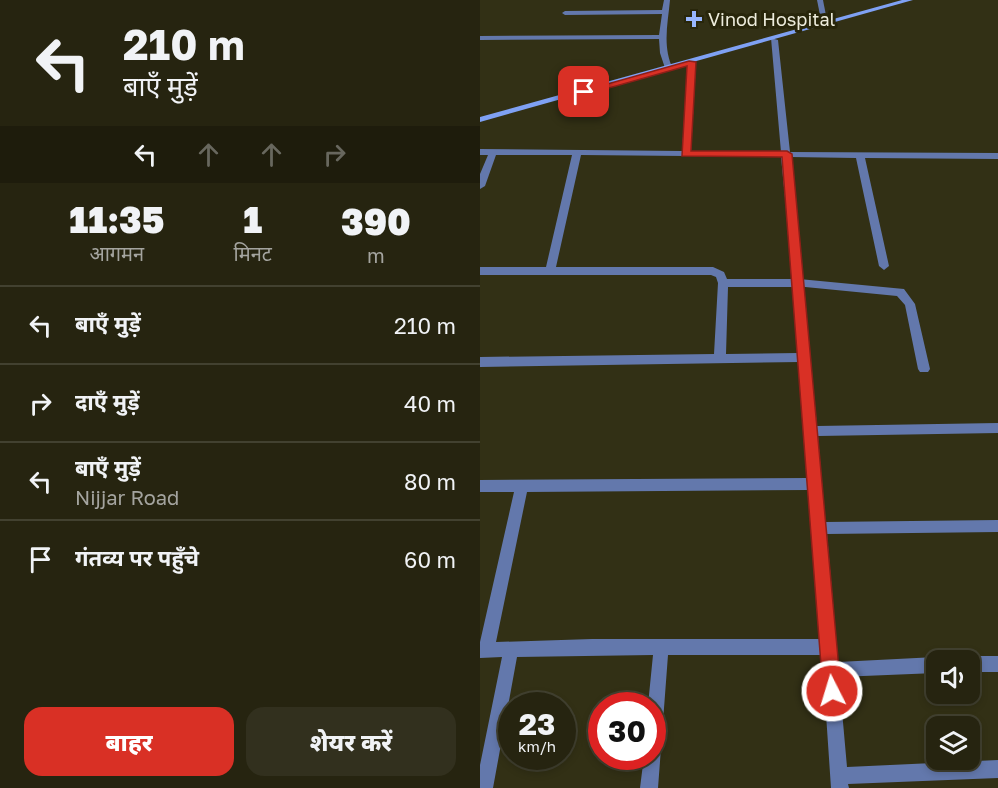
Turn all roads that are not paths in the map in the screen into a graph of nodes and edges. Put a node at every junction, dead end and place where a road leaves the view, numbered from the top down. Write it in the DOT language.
graph roads {
  1 [pos="667,0"];
  2 [pos="820,0"];
  3 [pos="910,0"];
  4 [pos="887,3"];
  5 [pos="666,12"];
  6 [pos="565,13"];
  7 [pos="826,25"];
  8 [pos="663,37"];
  9 [pos="480,38"];
  10 [pos="774,40"];
  11 [pos="692,62"];
  12 [pos="669,69"];
  13 [pos="480,120"];
  14 [pos="480,152"];
  15 [pos="493,152"];
  16 [pos="577,154"];
  17 [pos="686,154"];
  18 [pos="787,154"];
  19 [pos="861,154"];
  20 [pos="998,156"];
  21 [pos="480,186"];
  22 [pos="884,266"];
  23 [pos="550,271"];
  24 [pos="480,272"];
  25 [pos="723,283"];
  26 [pos="799,283"];
  27 [pos="805,357"];
  28 [pos="720,359"];
  29 [pos="480,362"];
  30 [pos="924,369"];
  31 [pos="998,428"];
  32 [pos="811,431"];
  33 [pos="815,484"];
  34 [pos="522,485"];
  35 [pos="480,486"];
  36 [pos="998,526"];
  37 [pos="819,528"];
  38 [pos="828,647"];
  39 [pos="511,649"];
  40 [pos="661,649"];
  41 [pos="484,650"];
  42 [pos="980,664"];
  43 [pos="998,664"];
  44 [pos="926,665"];
  45 [pos="830,670"];
  46 [pos="657,692"];
  47 [pos="998,769"];
  48 [pos="651,770"];
  49 [pos="839,782"];
  50 [pos="484,788"];
  51 [pos="649,788"];
  1 -- 5 [label="street"];
  2 -- 7 [label="street"];
  3 -- 4 [label="street"];
  4 -- 7 [label="street"];
  5 -- 6 [label="street"];
  5 -- 8 [label="street"];
  7 -- 10 [label="street"];
  8 -- 9 [label="street"];
  8 -- 12 [label="street"];
  10 -- 11 [label="street"];
  10 -- 18 [label="street"];
  11 -- 12 [label="street"];
  11 -- 17 [label="street"];
  12 -- 13 [label="street"];
  14 -- 15 [label="street"];
  15 -- 16 [label="street"];
  15 -- 21 [label="street"];
  16 -- 17 [label="street"];
  16 -- 23 [label="street"];
  17 -- 18 [label="street"];
  18 -- 19 [label="street"];
  18 -- 26 [label="street"];
  19 -- 20 [label="street"];
  19 -- 22 [label="street"];
  23 -- 24 [label="street"];
  23 -- 25 [label="street"];
  25 -- 26 [label="street"];
  25 -- 28 [label="street"];
  26 -- 27 [label="street"];
  26 -- 30 [label="street"];
  27 -- 28 [label="street"];
  27 -- 32 [label="street"];
  28 -- 29 [label="street"];
  31 -- 32 [label="street"];
  32 -- 33 [label="street"];
  33 -- 34 [label="street"];
  33 -- 37 [label="street"];
  34 -- 35 [label="street"];
  34 -- 41 [label="street"];
  36 -- 37 [label="street"];
  37 -- 38 [label="street"];
  38 -- 40 [label="street"];
  38 -- 45 [label="street"];
  39 -- 40 [label="street"];
  39 -- 41 [label="street"];
  39 -- 50 [label="street"];
  40 -- 46 [label="street"];
  42 -- 43 [label="street"];
  44 -- 45 [label="street"];
  45 -- 49 [label="street"];
  47 -- 49 [label="street"];
  48 -- 51 [label="street"];
}
